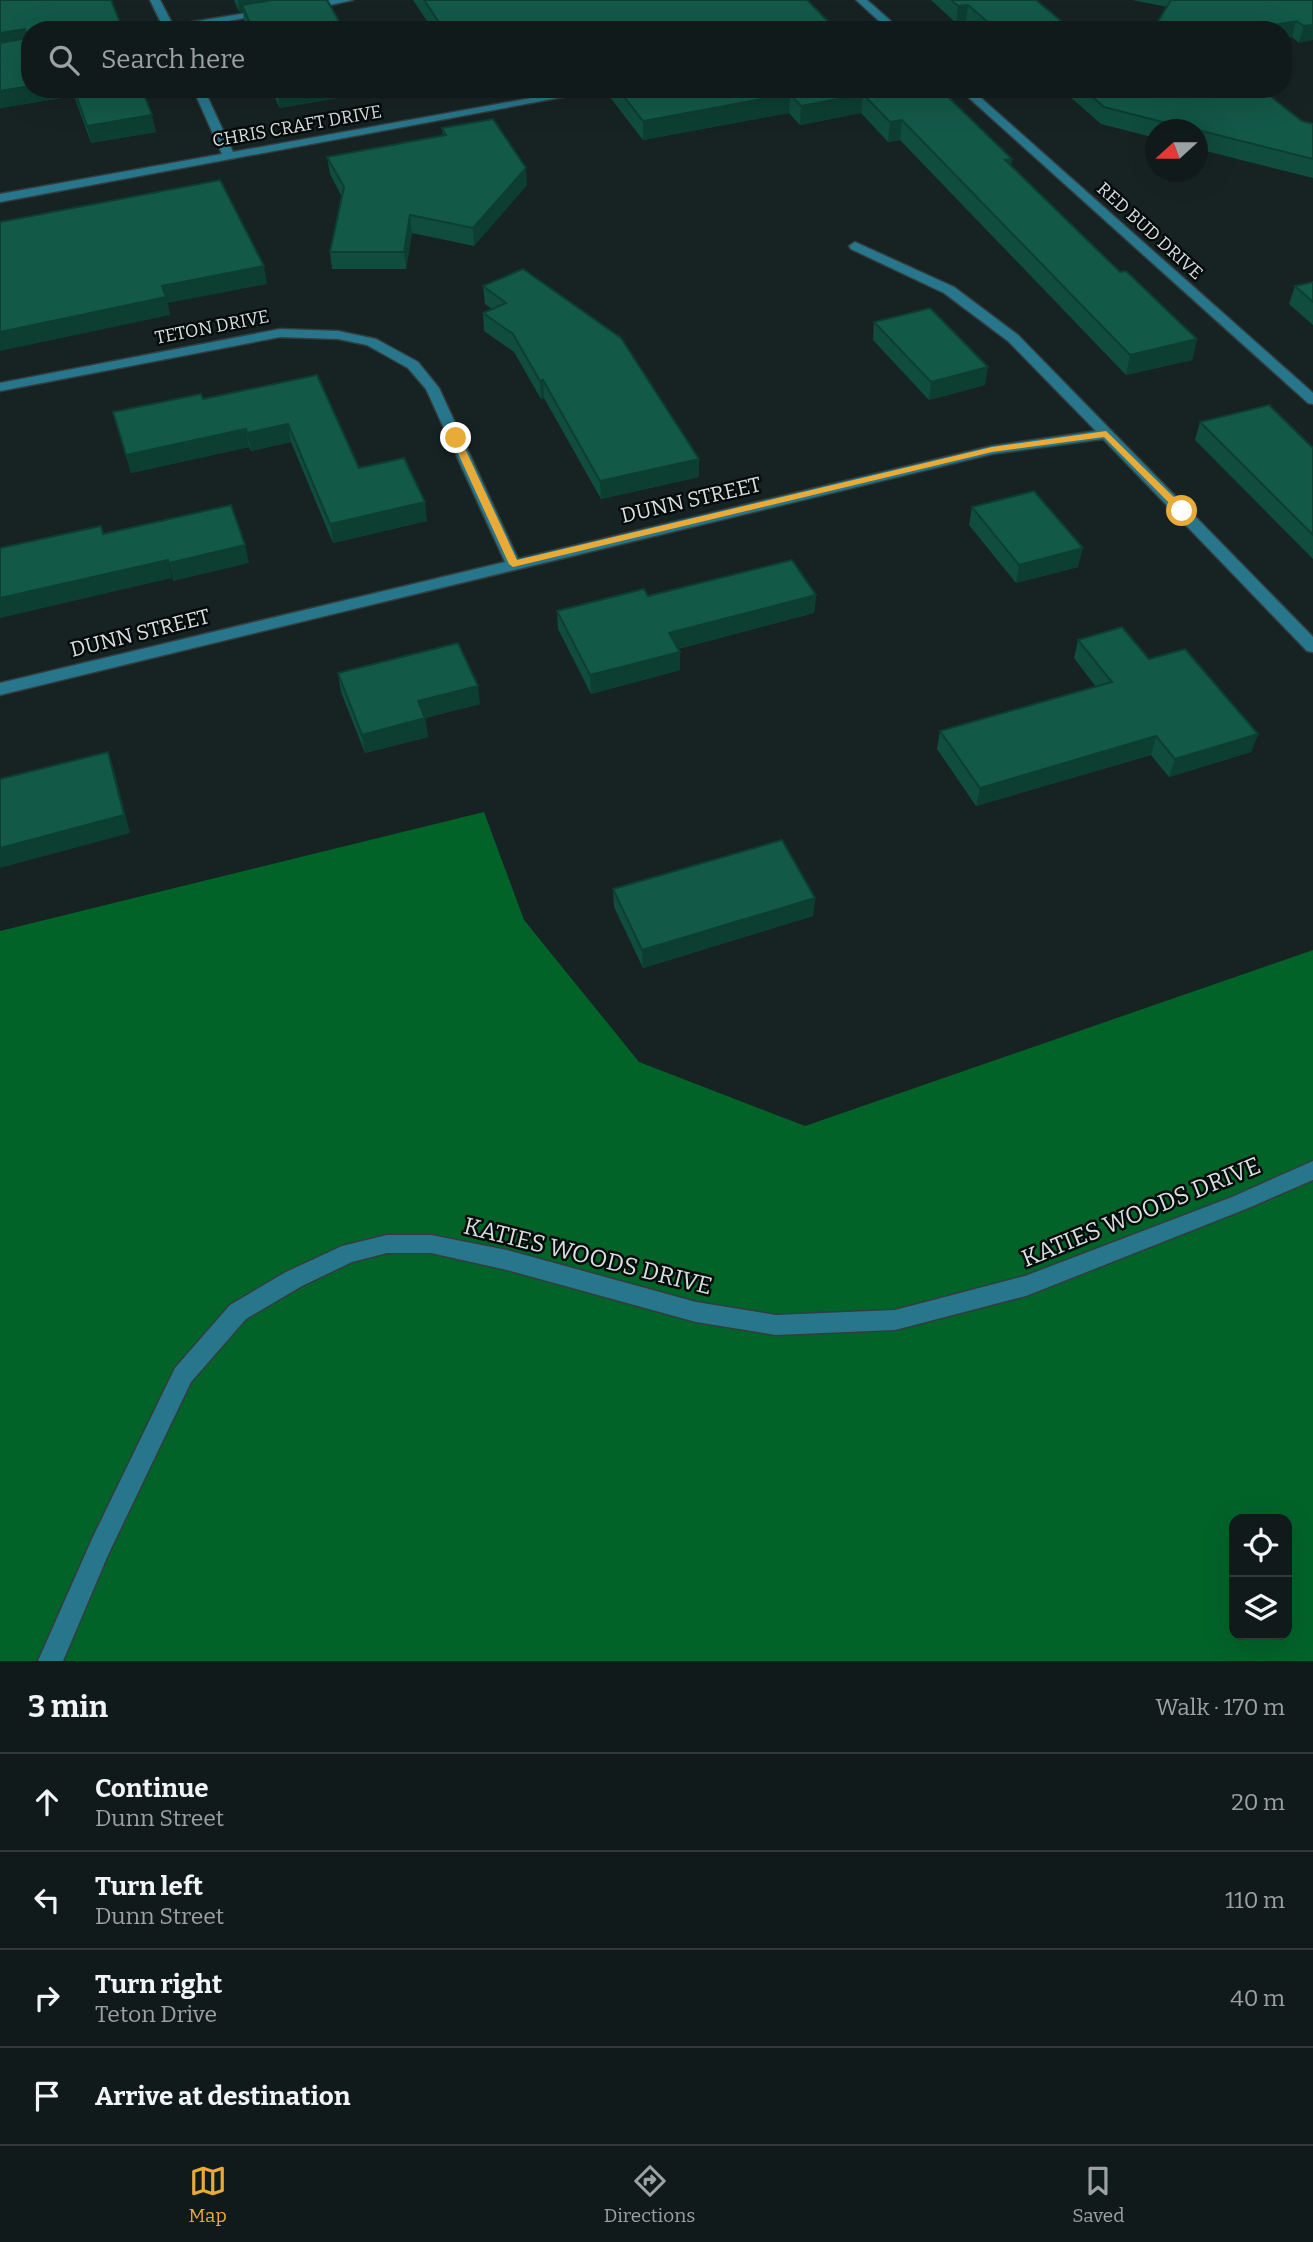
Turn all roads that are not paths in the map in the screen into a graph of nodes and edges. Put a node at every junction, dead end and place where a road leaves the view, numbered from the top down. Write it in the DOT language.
graph roads {
  1 [pos="155,0"];
  2 [pos="348,0"];
  3 [pos="861,0"];
  4 [pos="293,9"];
  5 [pos="279,11"];
  6 [pos="164,21"];
  7 [pos="217,21"];
  8 [pos="886,21"];
  9 [pos="202,98"];
  10 [pos="550,98"];
  11 [pos="974,98"];
  12 [pos="229,156"];
  13 [pos="0,198"];
  14 [pos="855,246"];
  15 [pos="0,387"];
  16 [pos="1313,400"];
  17 [pos="1106,434"];
  18 [pos="513,564"];
  19 [pos="1313,647"];
  20 [pos="0,689"];
  21 [pos="1313,1170"];
  22 [pos="50,1661"];
  1 -- 6 [label="street"];
  2 -- 4 [label="street"];
  3 -- 8 [label="street"];
  5 -- 7 [label="street"];
  9 -- 12 [label="street"];
  10 -- 12 [label="street, CHRIS CRAFT DRIVE"];
  11 -- 16 [label="street, RED BUD DRIVE"];
  12 -- 13 [label="street, CHRIS CRAFT DRIVE"];
  14 -- 17 [label="street"];
  15 -- 18 [label="street, TETON DRIVE"];
  17 -- 18 [label="street, DUNN STREET"];
  17 -- 19 [label="street"];
  18 -- 20 [label="street, DUNN STREET"];
  21 -- 22 [label="street, KATIES WOODS DRIVE"];
}
